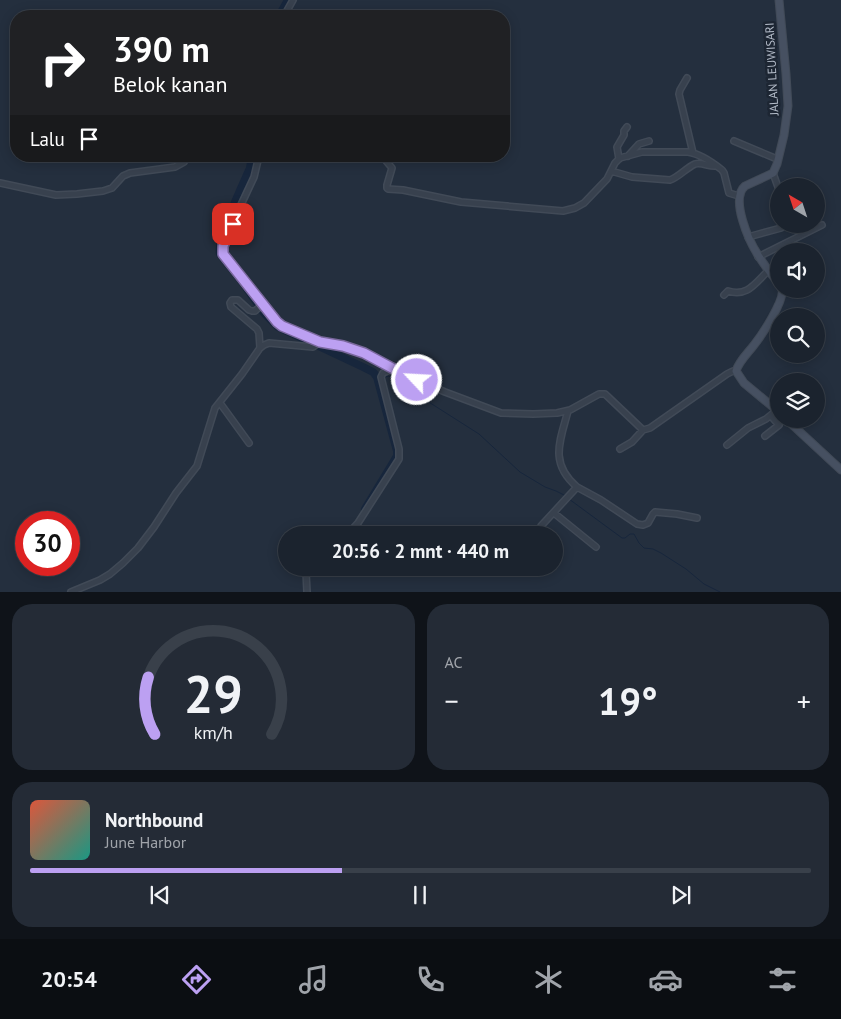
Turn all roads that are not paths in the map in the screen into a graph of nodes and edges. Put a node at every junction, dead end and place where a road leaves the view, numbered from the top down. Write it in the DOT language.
graph roads {
  1 [pos="779,0"];
  2 [pos="687,78"];
  3 [pos="627,127"];
  4 [pos="649,141"];
  5 [pos="734,141"];
  6 [pos="693,153"];
  7 [pos="628,156"];
  8 [pos="619,159"];
  9 [pos="777,160"];
  10 [pos="184,162"];
  11 [pos="257,162"];
  12 [pos="388,162"];
  13 [pos="716,166"];
  14 [pos="612,171"];
  15 [pos="773,173"];
  16 [pos="775,178"];
  17 [pos="0,183"];
  18 [pos="739,196"];
  19 [pos="770,231"];
  20 [pos="807,233"];
  21 [pos="748,236"];
  22 [pos="758,256"];
  23 [pos="768,270"];
  24 [pos="770,273"];
  25 [pos="724,295"];
  26 [pos="779,298"];
  27 [pos="261,306"];
  28 [pos="317,344"];
  29 [pos="260,348"];
  30 [pos="392,368"];
  31 [pos="736,371"];
  32 [pos="220,403"];
  33 [pos="770,407"];
  34 [pos="568,411"];
  35 [pos="770,415"];
  36 [pos="774,428"];
  37 [pos="796,428"];
  38 [pos="643,430"];
  39 [pos="765,436"];
  40 [pos="249,443"];
  41 [pos="727,445"];
  42 [pos="620,449"];
  43 [pos="841,470"];
  44 [pos="577,486"];
  45 [pos="554,513"];
  46 [pos="697,518"];
  47 [pos="355,526"];
  48 [pos="541,526"];
  49 [pos="596,548"];
  50 [pos="306,576"];
  51 [pos="71,592"];
  52 [pos="307,592"];
  1 -- 9 [label="main road, JALAN LEUWISARI"];
  2 -- 6 [label="street"];
  3 -- 8 [label="street"];
  4 -- 7 [label="street"];
  5 -- 9 [label="street"];
  6 -- 7 [label="street"];
  6 -- 13 [label="street"];
  7 -- 8 [label="street"];
  8 -- 14 [label="street"];
  9 -- 15 [label="main road, JALAN LEUWISARI"];
  10 -- 17 [label="street"];
  11 -- 27 [label="street"];
  12 -- 14 [label="street"];
  13 -- 14 [label="street"];
  13 -- 18 [label="street"];
  15 -- 16 [label="street"];
  15 -- 18 [label="main road"];
  18 -- 21 [label="main road"];
  19 -- 21 [label="street"];
  20 -- 22 [label="street"];
  21 -- 22 [label="main road"];
  22 -- 23 [label="main road"];
  23 -- 24 [label="main road"];
  23 -- 25 [label="street"];
  26 -- 31 [label="main road"];
  27 -- 28 [label="street"];
  27 -- 29 [label="street"];
  28 -- 29 [label="street"];
  28 -- 30 [label="street"];
  29 -- 32 [label="street"];
  30 -- 34 [label="street"];
  30 -- 47 [label="street"];
  31 -- 33 [label="main road"];
  31 -- 38 [label="street"];
  32 -- 40 [label="street"];
  32 -- 51 [label="street"];
  34 -- 38 [label="street"];
  34 -- 44 [label="street"];
  35 -- 41 [label="street"];
  36 -- 39 [label="street"];
  37 -- 43 [label="main road"];
  38 -- 42 [label="street"];
  44 -- 45 [label="street"];
  44 -- 46 [label="street"];
  45 -- 48 [label="street"];
  45 -- 49 [label="street"];
  50 -- 52 [label="street"];
}
